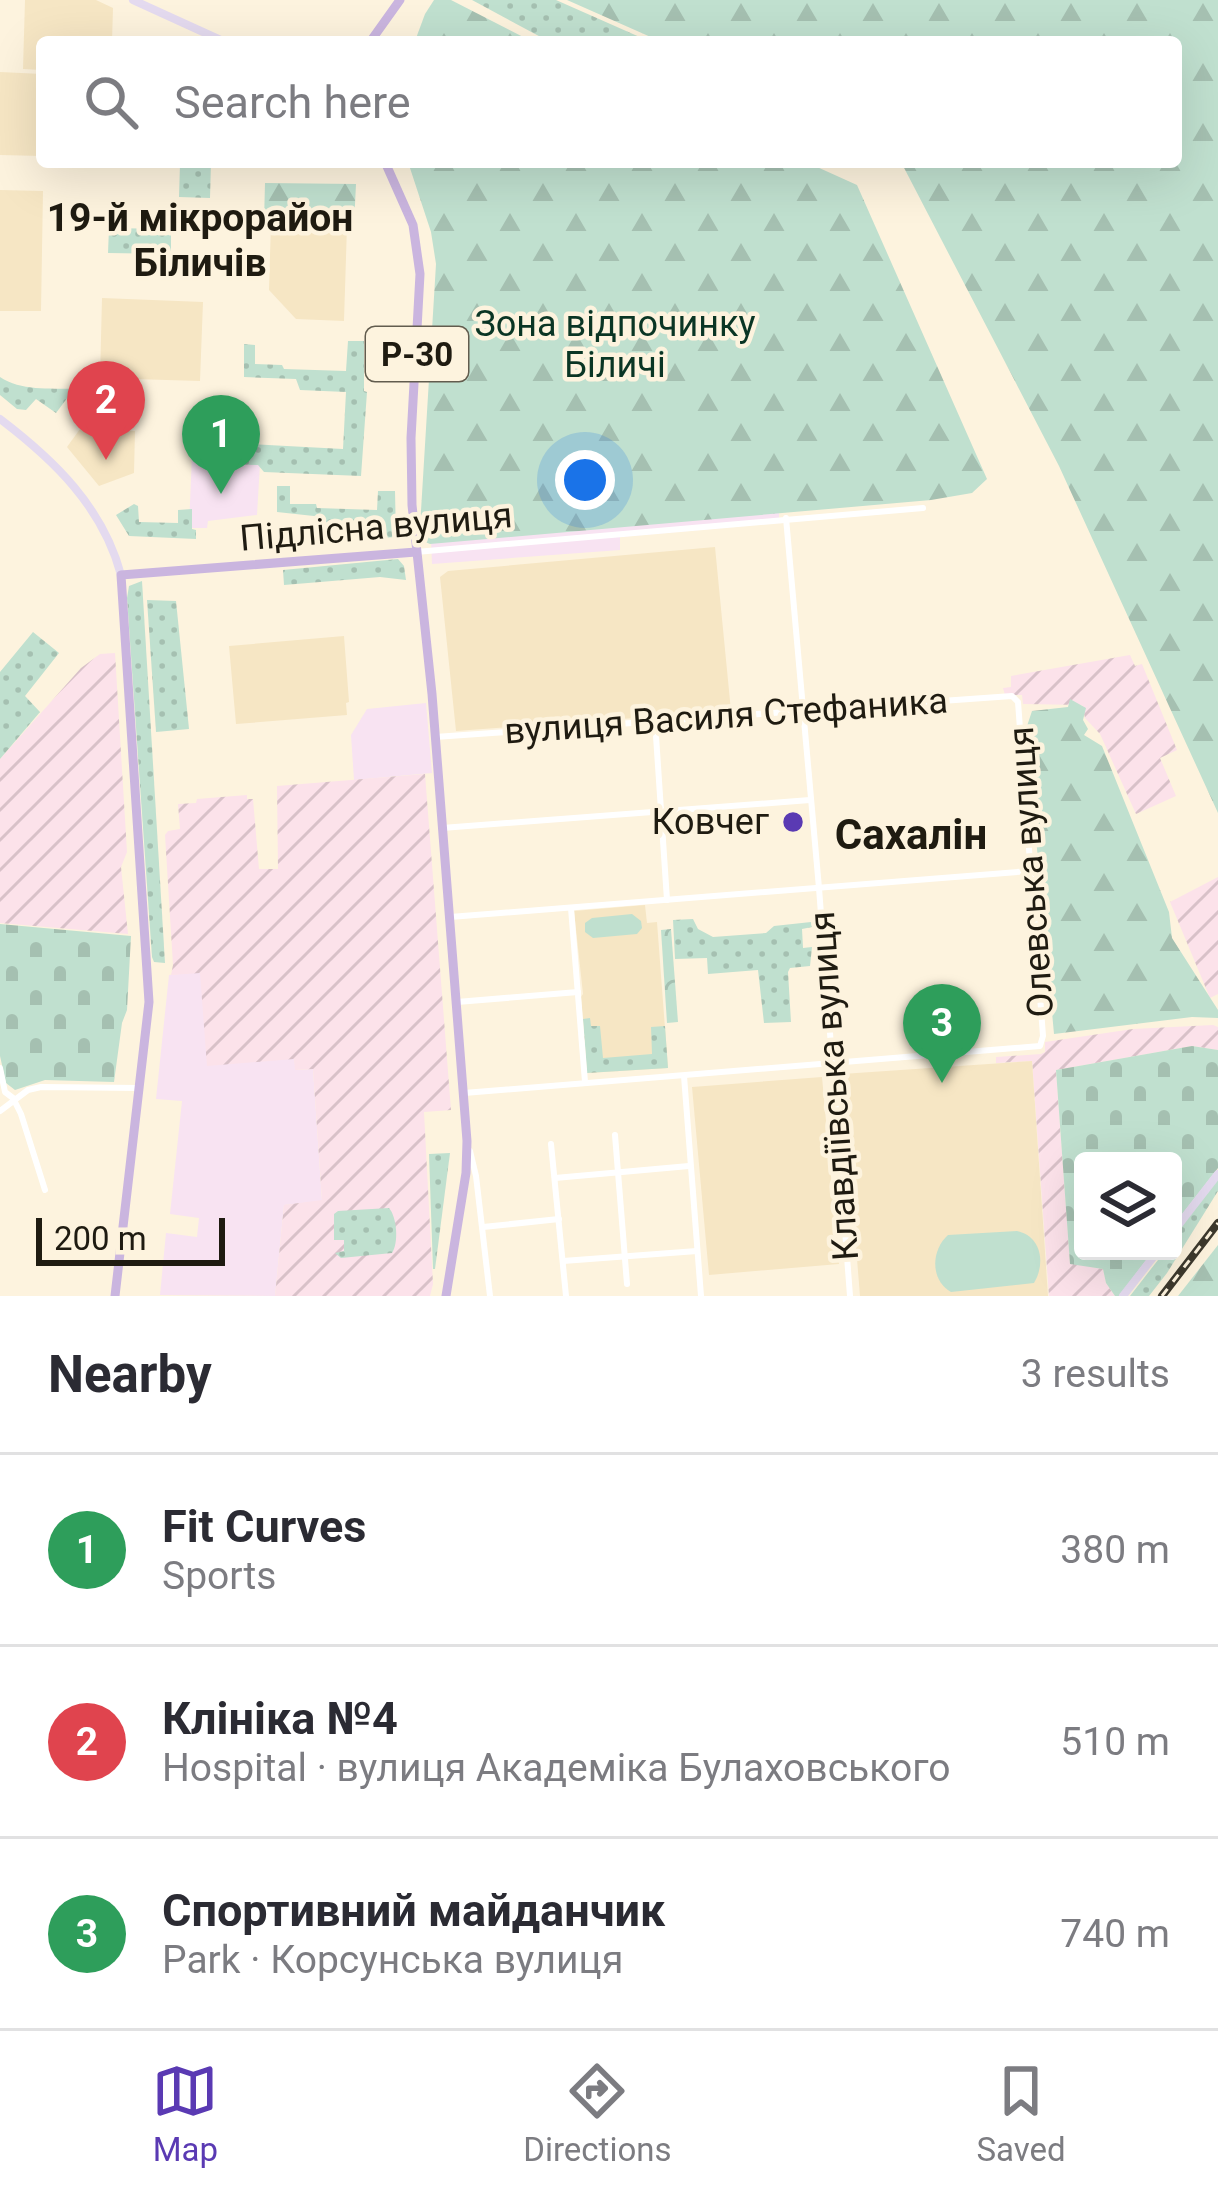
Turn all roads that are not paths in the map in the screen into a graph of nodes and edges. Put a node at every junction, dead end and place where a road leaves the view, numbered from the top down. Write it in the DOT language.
graph roads {
  1 [pos="133,0"];
  2 [pos="400,0"];
  3 [pos="212,36"];
  4 [pos="374,36"];
  5 [pos="389,168"];
  6 [pos="0,419"];
  7 [pos="923,508"];
  8 [pos="786,518"];
  9 [pos="416,552"];
  10 [pos="121,575"];
  11 [pos="1016,698"];
  12 [pos="802,709"];
  13 [pos="655,721"];
  14 [pos="435,737"];
  15 [pos="811,800"];
  16 [pos="660,812"];
  17 [pos="442,828"];
  18 [pos="1030,871"];
  19 [pos="819,888"];
  20 [pos="667,900"];
  21 [pos="572,908"];
  22 [pos="450,917"];
  23 [pos="578,992"];
  24 [pos="457,1002"];
  25 [pos="831,1064"];
  26 [pos="0,1068"];
  27 [pos="684,1076"];
  28 [pos="585,1082"];
  29 [pos="140,1088"];
  30 [pos="3,1091"];
  31 [pos="464,1093"];
  32 [pos="13,1098"];
  33 [pos="0,1111"];
  34 [pos="615,1135"];
  35 [pos="467,1142"];
  36 [pos="551,1144"];
  37 [pos="691,1166"];
  38 [pos="618,1173"];
  39 [pos="1218,1174"];
  40 [pos="555,1178"];
  41 [pos="45,1190"];
  42 [pos="559,1219"];
  43 [pos="1182,1220"];
  44 [pos="482,1227"];
  45 [pos="698,1251"];
  46 [pos="625,1258"];
  47 [pos="1151,1260"];
  48 [pos="563,1262"];
  49 [pos="627,1284"];
  50 [pos="115,1296"];
  51 [pos="446,1296"];
  52 [pos="490,1296"];
  53 [pos="566,1296"];
  54 [pos="701,1296"];
  55 [pos="850,1296"];
  56 [pos="1124,1296"];
  1 -- 3 [label="street"];
  2 -- 4 [label="main road"];
  5 -- 9 [label="main road, Р-30"];
  6 -- 10 [label="street"];
  7 -- 8 [label="street, Підлісна вулиця"];
  8 -- 9 [label="street, Підлісна вулиця"];
  8 -- 12 [label="street, Клавдіївська вулиця"];
  9 -- 10 [label="main road, Підлісна вулиця"];
  9 -- 14 [label="main road, Р-30"];
  10 -- 29 [label="main road"];
  11 -- 12 [label="street, вулиця Василя Стефаника"];
  11 -- 18 [label="street, Олевська вулиця"];
  12 -- 13 [label="street, вулиця Василя Стефаника"];
  12 -- 15 [label="street, Клавдіївська вулиця"];
  13 -- 14 [label="street, вулиця Василя Стефаника"];
  13 -- 16 [label="street"];
  14 -- 17 [label="main road, Р-30"];
  15 -- 16 [label="street"];
  15 -- 19 [label="street, Клавдіївська вулиця"];
  16 -- 17 [label="street"];
  16 -- 20 [label="street"];
  17 -- 22 [label="main road, Р-30"];
  18 -- 19 [label="street"];
  18 -- 25 [label="street, Олевська вулиця"];
  19 -- 20 [label="street"];
  19 -- 25 [label="street, Клавдіївська вулиця"];
  20 -- 21 [label="street"];
  21 -- 22 [label="street"];
  21 -- 23 [label="street"];
  22 -- 24 [label="main road, Р-30"];
  23 -- 24 [label="street"];
  23 -- 28 [label="street"];
  24 -- 31 [label="main road, Р-30"];
  25 -- 27 [label="street"];
  25 -- 55 [label="street, Клавдіївська вулиця"];
  26 -- 30 [label="street"];
  27 -- 28 [label="street"];
  27 -- 37 [label="street"];
  28 -- 31 [label="street"];
  29 -- 32 [label="street"];
  29 -- 50 [label="main road"];
  30 -- 32 [label="street"];
  31 -- 35 [label="main road, Р-30"];
  32 -- 33 [label="street"];
  32 -- 41 [label="street"];
  34 -- 38 [label="street"];
  35 -- 44 [label="street"];
  35 -- 51 [label="main road, Р-30"];
  36 -- 40 [label="street"];
  37 -- 38 [label="street"];
  37 -- 45 [label="street"];
  38 -- 40 [label="street"];
  38 -- 46 [label="street"];
  39 -- 43 [label="street"];
  40 -- 42 [label="street"];
  42 -- 44 [label="street"];
  42 -- 48 [label="street"];
  44 -- 52 [label="street"];
  45 -- 46 [label="street"];
  45 -- 54 [label="street"];
  46 -- 48 [label="street"];
  46 -- 49 [label="street"];
  47 -- 56 [label="street"];
  48 -- 53 [label="street"];
}
